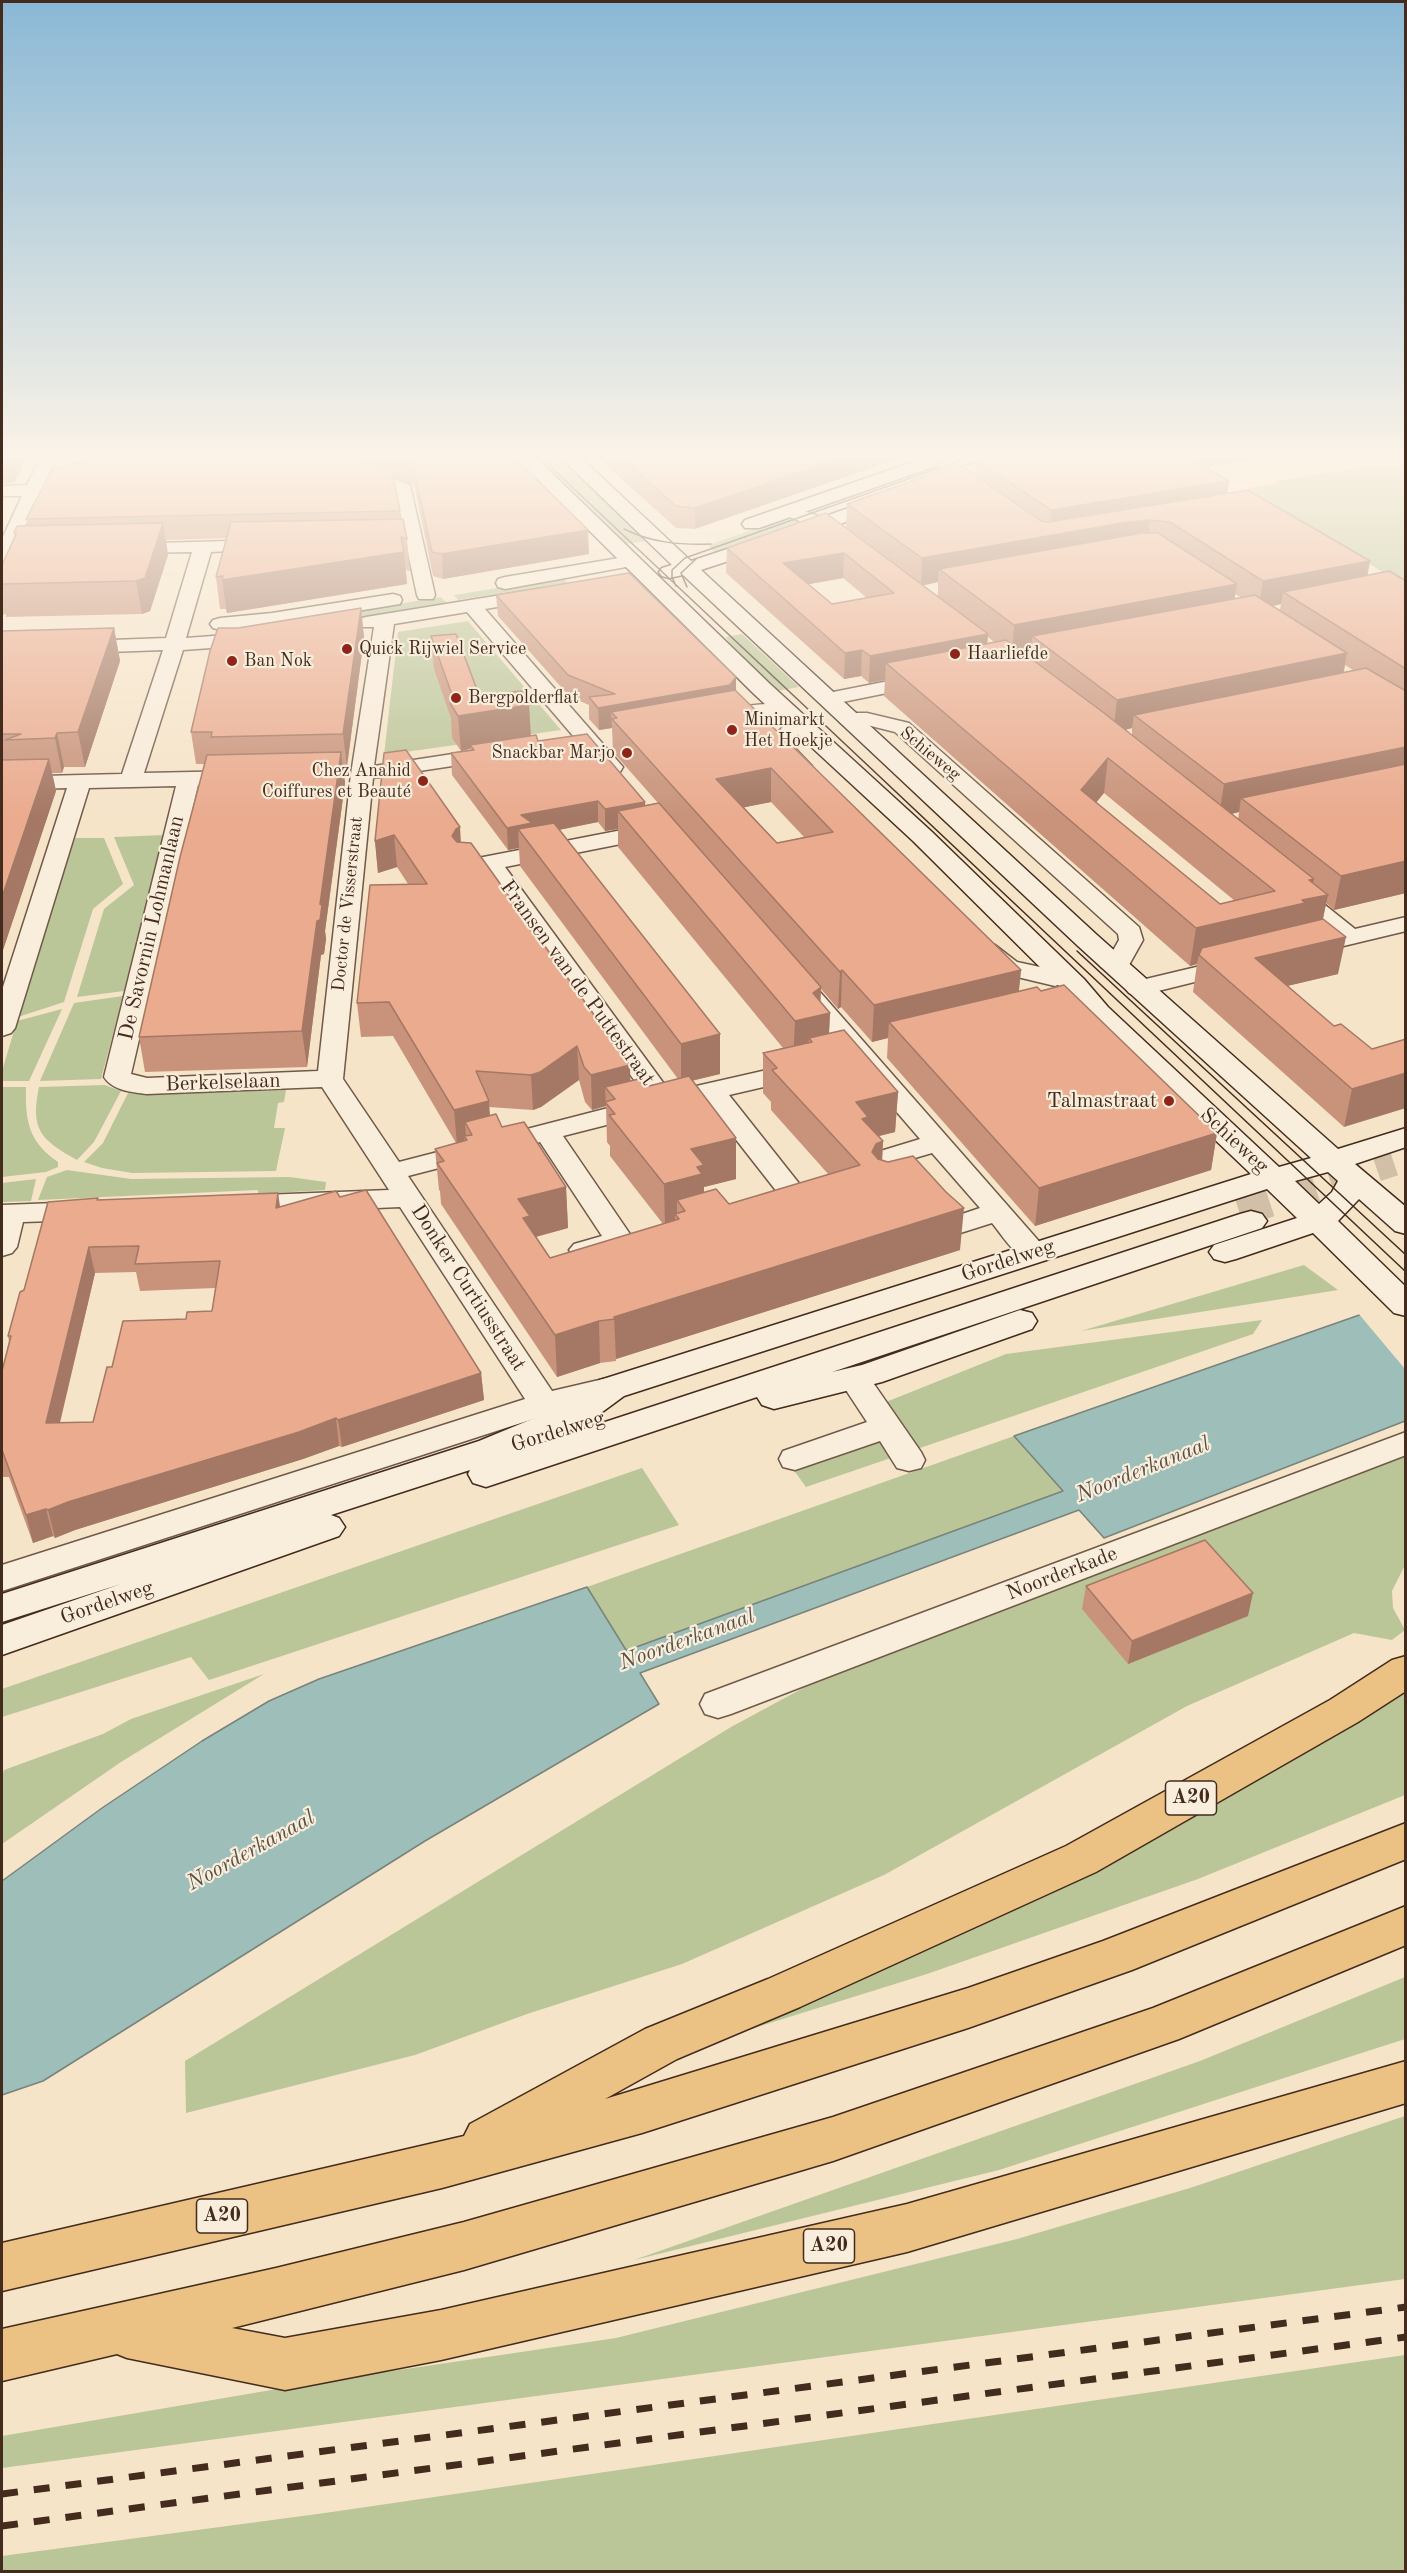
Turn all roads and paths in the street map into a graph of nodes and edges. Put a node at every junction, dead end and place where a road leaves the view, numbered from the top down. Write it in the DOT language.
graph roads {
  1 [pos="195,575"];
  2 [pos="421,575"];
  3 [pos="549,575"];
  4 [pos="570,575"];
  5 [pos="620,575"];
  6 [pos="645,575"];
  7 [pos="696,575"];
  8 [pos="580,588"];
  9 [pos="426,595"];
  10 [pos="472,606"];
  11 [pos="385,620"];
  12 [pos="131,627"];
  13 [pos="177,635"];
  14 [pos="2,650"];
  15 [pos="938,677"];
  16 [pos="841,704"];
  17 [pos="793,717"];
  18 [pos="700,720"];
  19 [pos="510,752"];
  20 [pos="352,774"];
  21 [pos="263,777"];
  22 [pos="188,780"];
  23 [pos="131,781"];
  24 [pos="816,781"];
  25 [pos="80,782"];
  26 [pos="2,783"];
  27 [pos="627,785"];
  28 [pos="680,847"];
  29 [pos="1276,879"];
  30 [pos="1406,924"];
  31 [pos="973,937"];
  32 [pos="1350,937"];
  33 [pos="1304,948"];
  34 [pos="1117,957"];
  35 [pos="1258,959"];
  36 [pos="789,972"];
  37 [pos="1064,975"];
  38 [pos="1138,988"];
  39 [pos="2,1028"];
  40 [pos="893,1049"];
  41 [pos="862,1056"];
  42 [pos="117,1077"];
  43 [pos="330,1079"];
  44 [pos="712,1091"];
  45 [pos="663,1102"];
  46 [pos="548,1134"];
  47 [pos="938,1143"];
  48 [pos="1401,1151"];
  49 [pos="884,1159"];
  50 [pos="962,1170"];
  51 [pos="392,1172"];
  52 [pos="1272,1177"];
  53 [pos="929,1180"];
  54 [pos="1353,1180"];
  55 [pos="1406,1189"];
  56 [pos="791,1191"];
  57 [pos="409,1198"];
  58 [pos="213,1206"];
  59 [pos="109,1210"];
  60 [pos="998,1212"];
  61 [pos="6,1214"];
  62 [pos="1319,1221"];
  63 [pos="1406,1224"];
  64 [pos="954,1226"];
  65 [pos="2,1247"];
  66 [pos="1034,1253"];
  67 [pos="559,1257"];
  68 [pos="1406,1306"];
  69 [pos="854,1378"];
  70 [pos="612,1388"];
  71 [pos="544,1404"];
  72 [pos="656,1417"];
  73 [pos="886,1427"];
  74 [pos="1406,1443"];
  75 [pos="492,1450"];
  76 [pos="795,1459"];
  77 [pos="909,1460"];
  78 [pos="2,1578"];
  79 [pos="2,1608"];
  80 [pos="2,1640"];
  81 [pos="1406,1671"];
  82 [pos="718,1704"];
  83 [pos="1406,1840"];
  84 [pos="1406,1925"];
  85 [pos="1406,2082"];
  86 [pos="442,2165"];
  87 [pos="2,2267"];
  88 [pos="116,2331"];
  89 [pos="2,2355"];
  1 -- 13 [label="street"];
  2 -- 9 [label="street"];
  3 -- 9 [label="street"];
  4 -- 8 [label="street"];
  5 -- 8 [label="street"];
  6 -- 17 [label="main road, Schieweg"];
  7 -- 16 [label="main road, Schieweg"];
  8 -- 10 [label="street"];
  9 -- 13 [label="street"];
  10 -- 11 [label="street"];
  10 -- 27 [label="street"];
  11 -- 13 [label="street"];
  11 -- 20 [label="street, Doctor de Visserstraat"];
  12 -- 13 [label="street"];
  13 -- 14 [label="street"];
  13 -- 23 [label="street"];
  15 -- 16 [label="street"];
  16 -- 34 [label="main road, Schieweg"];
  16 -- 34 [label="street, Schieweg"];
  17 -- 18 [label="street"];
  17 -- 24 [label="street"];
  17 -- 37 [label="main road, Schieweg"];
  19 -- 20 [label="street"];
  20 -- 43 [label="street, Doctor de Visserstraat"];
  21 -- 22 [label="street"];
  22 -- 23 [label="street"];
  22 -- 42 [label="street, De Savornin Lohmanlaan"];
  23 -- 25 [label="street"];
  25 -- 26 [label="street"];
  25 -- 39 [label="street"];
  28 -- 45 [label="street, Fransen van de Puttestraat"];
  29 -- 32 [label="street"];
  30 -- 32 [label="street"];
  31 -- 37 [label="street"];
  32 -- 33 [label="street"];
  34 -- 38 [label="main road, Schieweg"];
  35 -- 38 [label="street"];
  36 -- 41 [label="street"];
  37 -- 52 [label="main road, Schieweg"];
  38 -- 54 [label="main road, Schieweg"];
  40 -- 41 [label="street"];
  41 -- 44 [label="street"];
  41 -- 47 [label="street"];
  42 -- 43 [label="street, Berkelselaan"];
  43 -- 51 [label="street"];
  44 -- 45 [label="street"];
  44 -- 56 [label="street"];
  45 -- 46 [label="street"];
  46 -- 51 [label="street"];
  46 -- 67 [label="street"];
  47 -- 49 [label="street"];
  47 -- 50 [label="street"];
  48 -- 54 [label="main road, Gordelweg"];
  50 -- 53 [label="street"];
  50 -- 60 [label="street"];
  51 -- 57 [label="street, Donker Curtiusstraat"];
  52 -- 54 [label="main road, Gordelweg"];
  52 -- 62 [label="main road, Schieweg"];
  52 -- 66 [label="main road, Gordelweg"];
  54 -- 55 [label="main road, Gordelweg"];
  54 -- 62 [label="main road, Gordelweg"];
  54 -- 63 [label="main road, Schieweg"];
  57 -- 58 [label="street"];
  57 -- 71 [label="street, Donker Curtiusstraat"];
  59 -- 61 [label="street"];
  60 -- 64 [label="street"];
  60 -- 66 [label="street"];
  61 -- 65 [label="street"];
  62 -- 68 [label="main road, Schieweg"];
  62 -- 69 [label="main road, Gordelweg"];
  66 -- 70 [label="main road, Gordelweg"];
  69 -- 72 [label="main road, Gordelweg"];
  69 -- 73 [label="street"];
  70 -- 71 [label="street, Gordelweg"];
  70 -- 75 [label="main road, Gordelweg"];
  71 -- 78 [label="street, Gordelweg"];
  72 -- 75 [label="main road, Gordelweg"];
  72 -- 80 [label="main road, Gordelweg"];
  73 -- 76 [label="street"];
  73 -- 77 [label="street"];
  74 -- 82 [label="street, Noorderkade"];
  75 -- 79 [label="main road, Gordelweg"];
  81 -- 86 [label="highway, A20"];
  83 -- 86 [label="highway, A20"];
  84 -- 88 [label="highway, A20"];
  85 -- 88 [label="highway, A20"];
  86 -- 87 [label="highway, A20"];
  88 -- 89 [label="highway, A20"];
}
